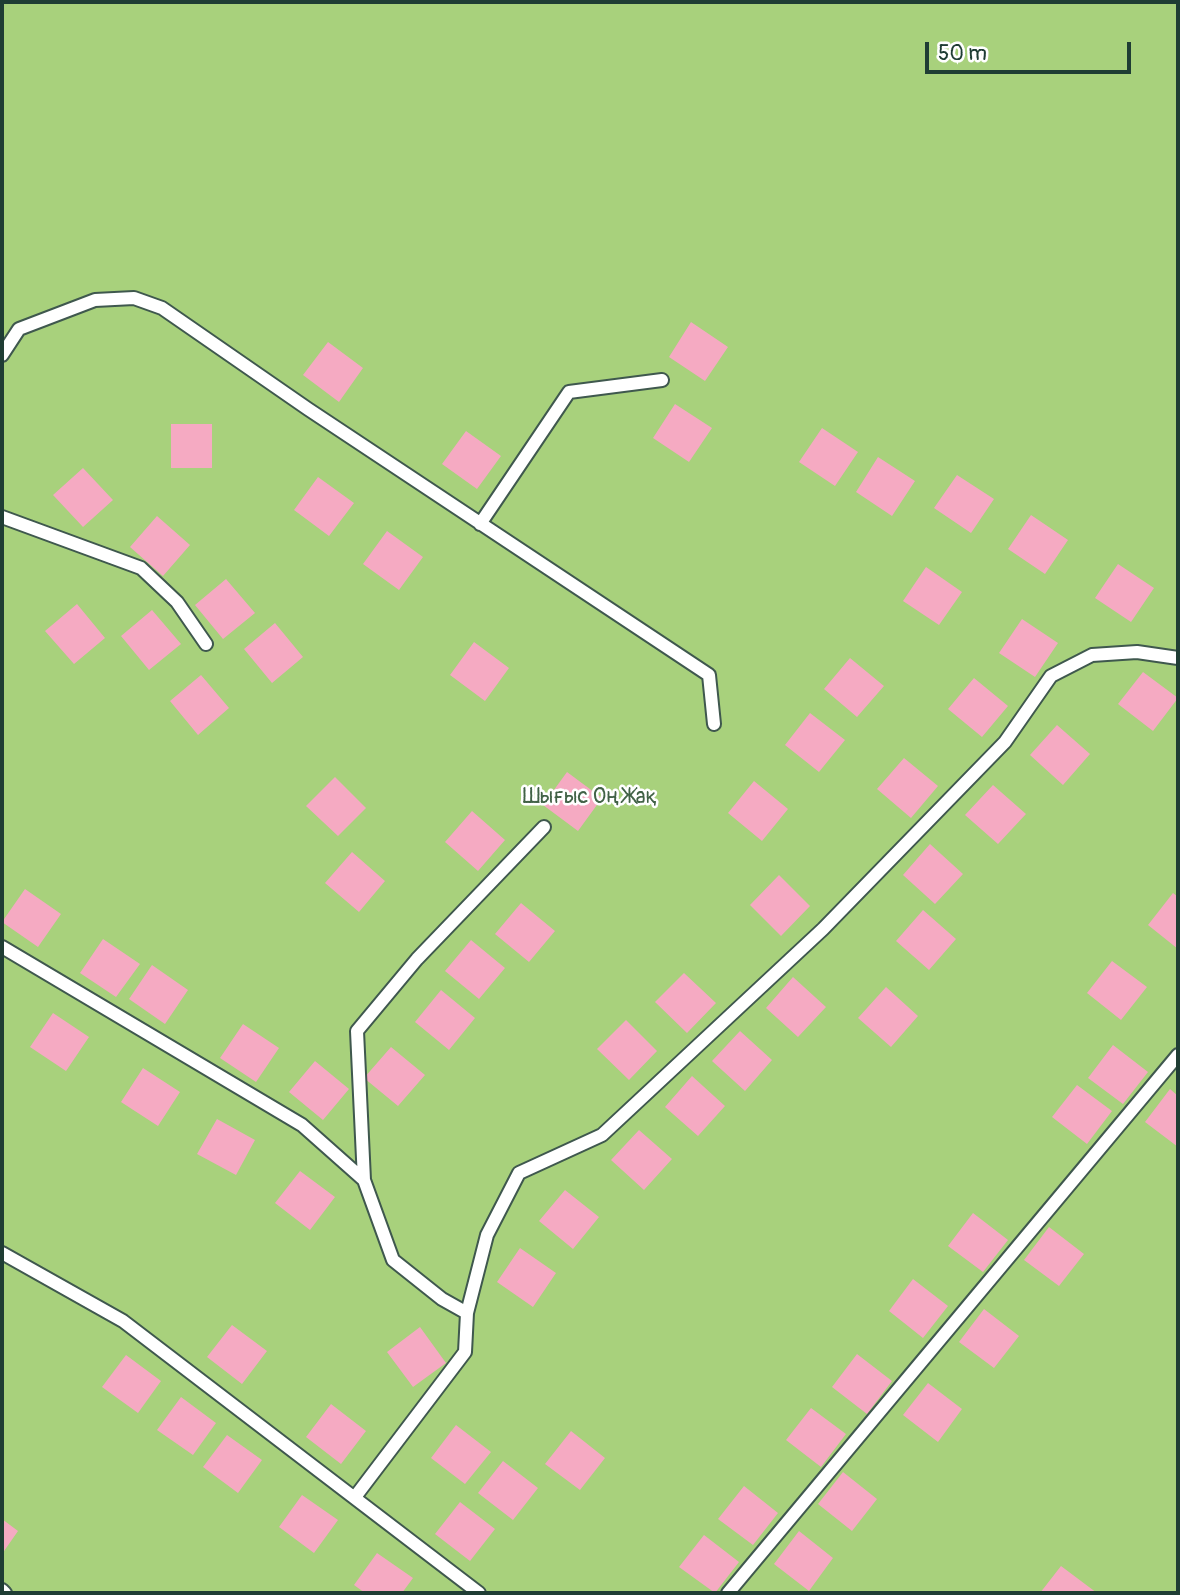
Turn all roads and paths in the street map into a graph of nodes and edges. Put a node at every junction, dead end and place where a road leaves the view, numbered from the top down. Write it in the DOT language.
graph roads {
  1 [pos="2,355"];
  2 [pos="662,380"];
  3 [pos="2,517"];
  4 [pos="480,524"];
  5 [pos="206,644"];
  6 [pos="1178,658"];
  7 [pos="714,724"];
  8 [pos="544,827"];
  9 [pos="2,947"];
  10 [pos="1178,1055"];
  11 [pos="365,1180"];
  12 [pos="2,1253"];
  13 [pos="467,1313"];
  14 [pos="355,1497"];
  15 [pos="479,1593"];
  16 [pos="728,1593"];
  1 -- 4 [label="lane"];
  2 -- 4 [label="lane"];
  3 -- 5 [label="lane"];
  4 -- 7 [label="lane"];
  6 -- 13 [label="lane"];
  8 -- 11 [label="lane"];
  9 -- 11 [label="lane"];
  10 -- 16 [label="lane"];
  11 -- 13 [label="lane"];
  12 -- 14 [label="lane"];
  13 -- 14 [label="lane"];
  14 -- 15 [label="lane"];
}
